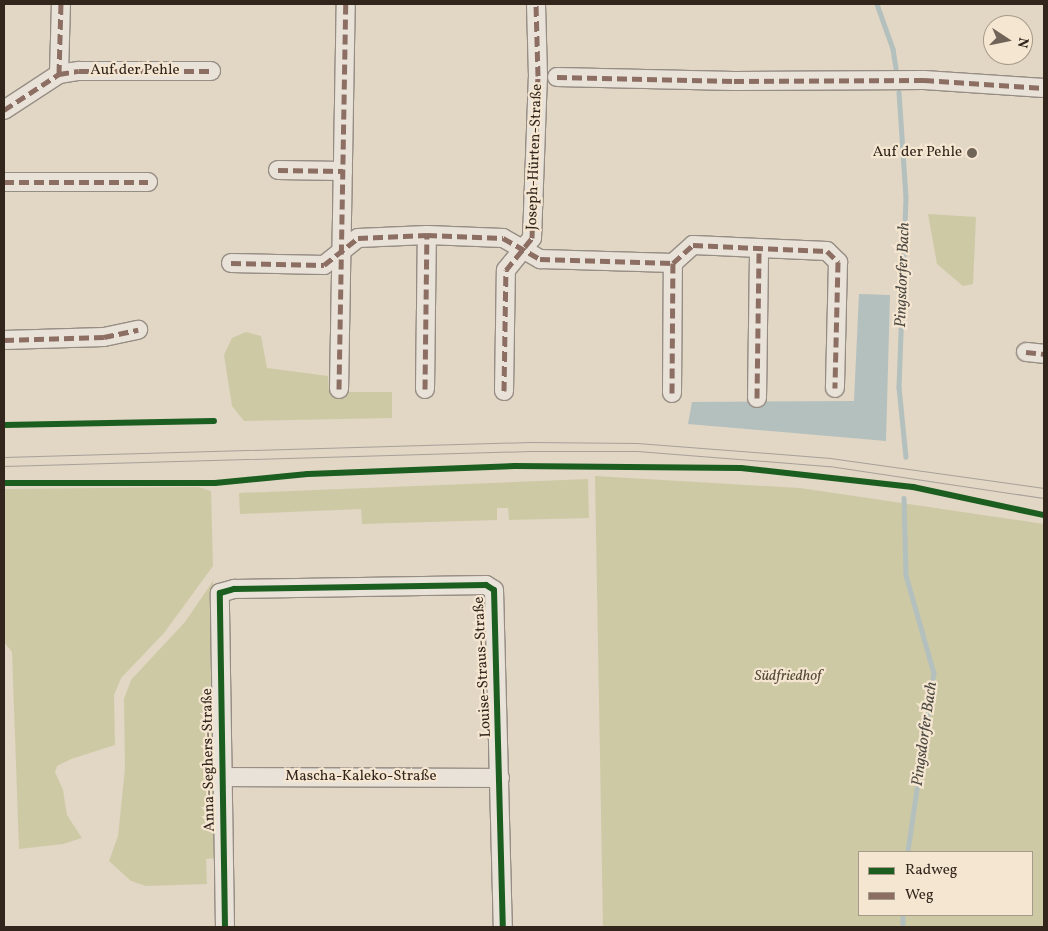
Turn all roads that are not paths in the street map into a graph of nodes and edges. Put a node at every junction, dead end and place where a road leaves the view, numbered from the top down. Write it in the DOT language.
graph roads {
  1 [pos="61,4"];
  2 [pos="346,4"];
  3 [pos="536,4"];
  4 [pos="210,71"];
  5 [pos="60,74"];
  6 [pos="558,77"];
  7 [pos="1044,88"];
  8 [pos="4,110"];
  9 [pos="278,170"];
  10 [pos="343,171"];
  11 [pos="4,182"];
  12 [pos="148,182"];
  13 [pos="427,235"];
  14 [pos="759,248"];
  15 [pos="523,249"];
  16 [pos="342,253"];
  17 [pos="231,263"];
  18 [pos="673,263"];
  19 [pos="138,330"];
  20 [pos="4,340"];
  21 [pos="1026,352"];
  22 [pos="1044,354"];
  23 [pos="835,388"];
  24 [pos="339,389"];
  25 [pos="425,389"];
  26 [pos="504,391"];
  27 [pos="672,393"];
  28 [pos="757,398"];
  29 [pos="220,593"];
  30 [pos="222,777"];
  31 [pos="500,778"];
  32 [pos="225,927"];
  33 [pos="503,927"];
  1 -- 5 [label="street"];
  2 -- 10 [label="street"];
  3 -- 15 [label="street, Joseph-Hürten-Straße"];
  4 -- 5 [label="street, Auf der Pehle"];
  5 -- 8 [label="street"];
  6 -- 7 [label="street"];
  9 -- 10 [label="street"];
  10 -- 16 [label="street"];
  11 -- 12 [label="street"];
  13 -- 15 [label="street, Joseph-Hürten-Straße"];
  13 -- 16 [label="street, Joseph-Hürten-Straße"];
  13 -- 25 [label="street"];
  14 -- 18 [label="street"];
  14 -- 23 [label="street"];
  14 -- 28 [label="street"];
  15 -- 18 [label="street"];
  15 -- 26 [label="street, Joseph-Hürten-Straße"];
  16 -- 17 [label="street, Joseph-Hürten-Straße"];
  16 -- 24 [label="street"];
  18 -- 27 [label="street"];
  19 -- 20 [label="street"];
  21 -- 22 [label="street"];
  29 -- 30 [label="street, Anna-Seghers-Straße"];
  29 -- 31 [label="street, Louise-Straus-Straße"];
  30 -- 31 [label="street, Mascha-Kaleko-Straße"];
  30 -- 32 [label="street, Anna-Seghers-Straße"];
  31 -- 33 [label="street, Louise-Straus-Straße"];
}
